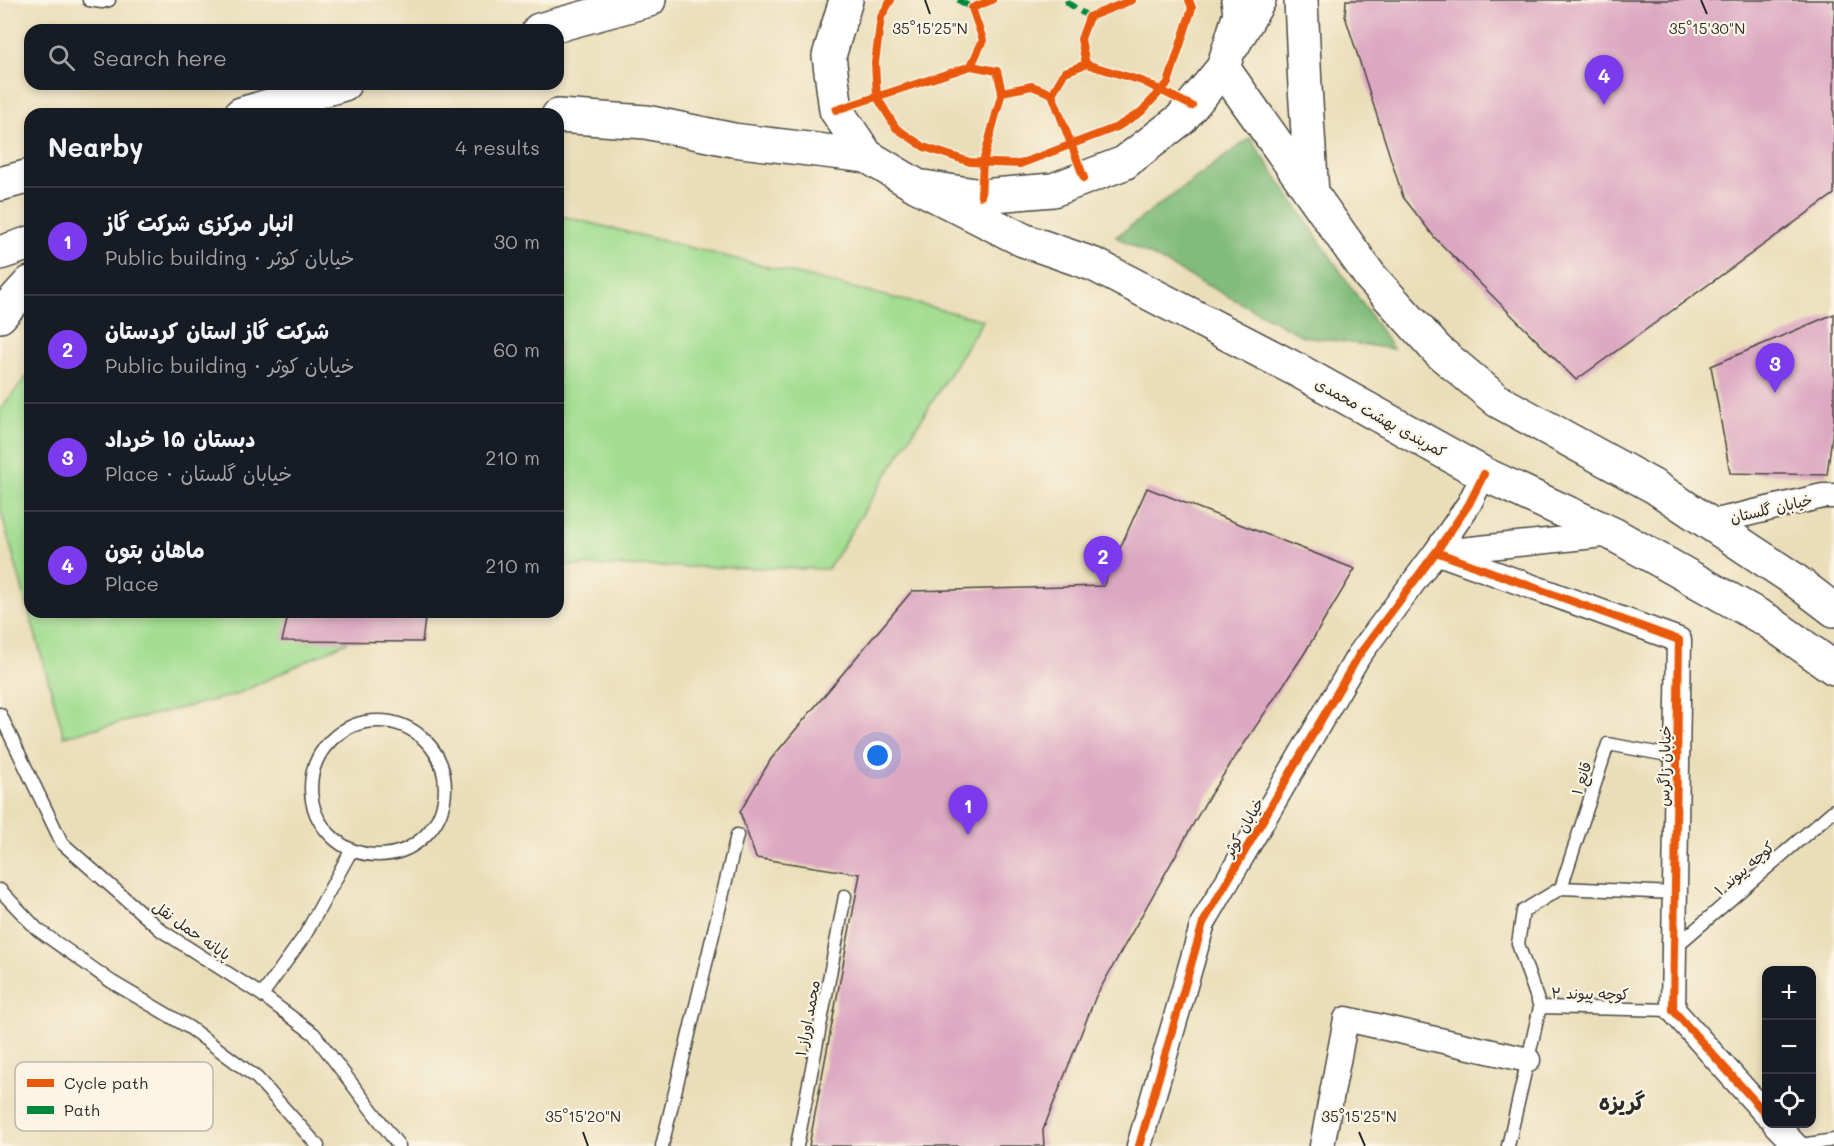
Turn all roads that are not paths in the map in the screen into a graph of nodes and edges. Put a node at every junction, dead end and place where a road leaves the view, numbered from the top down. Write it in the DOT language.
graph roads {
  1 [pos="89,0"];
  2 [pos="109,0"];
  3 [pos="649,0"];
  4 [pos="846,0"];
  5 [pos="1238,0"];
  6 [pos="1259,0"];
  7 [pos="1301,0"];
  8 [pos="561,24"];
  9 [pos="1225,61"];
  10 [pos="323,90"];
  11 [pos="262,108"];
  12 [pos="564,116"];
  13 [pos="867,156"];
  14 [pos="24,178"];
  15 [pos="0,184"];
  16 [pos="917,186"];
  17 [pos="1312,194"];
  18 [pos="24,245"];
  19 [pos="0,253"];
  20 [pos="24,290"];
  21 [pos="0,316"];
  22 [pos="1484,474"];
  23 [pos="1834,496"];
  24 [pos="1708,523"];
  25 [pos="1612,534"];
  26 [pos="1436,552"];
  27 [pos="1834,610"];
  28 [pos="1834,668"];
  29 [pos="0,714"];
  30 [pos="1678,757"];
  31 [pos="1834,810"];
  32 [pos="737,835"];
  33 [pos="351,850"];
  34 [pos="1561,888"];
  35 [pos="0,890"];
  36 [pos="1675,893"];
  37 [pos="846,896"];
  38 [pos="1674,948"];
  39 [pos="262,995"];
  40 [pos="1540,1007"];
  41 [pos="1673,1010"];
  42 [pos="1528,1060"];
  43 [pos="1762,1108"];
  44 [pos="1779,1128"];
  45 [pos="1834,1140"];
  46 [pos="318,1146"];
  47 [pos="399,1146"];
  48 [pos="662,1146"];
  49 [pos="797,1146"];
  50 [pos="1139,1146"];
  51 [pos="1322,1146"];
  52 [pos="1508,1146"];
  53 [pos="1795,1146"];
  1 -- 2 [label="lane"];
  3 -- 8 [label="main road"];
  4 -- 13 [label="main road"];
  5 -- 9 [label="main road"];
  6 -- 9 [label="main road"];
  7 -- 17 [label="main road"];
  9 -- 16 [label="main road"];
  9 -- 17 [label="main road"];
  10 -- 11 [label="main road"];
  12 -- 13 [label="main road"];
  13 -- 16 [label="main road, کمربندی بهشت محمدی"];
  14 -- 15 [label="main road"];
  16 -- 22 [label="main road, کمربندی بهشت محمدی"];
  17 -- 24 [label="main road"];
  18 -- 19 [label="main road"];
  20 -- 21 [label="main road"];
  22 -- 25 [label="main road, کمربندی بهشت محمدی"];
  22 -- 26 [label="street, خیابان کوثر"];
  23 -- 24 [label="street, خیابان گلستان"];
  24 -- 27 [label="main road"];
  25 -- 26 [label="street"];
  25 -- 28 [label="main road, کمربندی بهشت محمدی"];
  26 -- 30 [label="street, خیابان زاگرس"];
  26 -- 50 [label="street, خیابان کوثر"];
  29 -- 39 [label="lane, پایانه حمل نقل"];
  30 -- 34 [label="lane, قانع ۱"];
  30 -- 36 [label="street, خیابان زاگرس"];
  31 -- 38 [label="lane, کوچه پیوند ۱"];
  32 -- 48 [label="lane"];
  33 -- 33 [label="lane"];
  33 -- 39 [label="lane"];
  34 -- 36 [label="lane"];
  34 -- 40 [label="lane"];
  35 -- 46 [label="lane"];
  36 -- 38 [label="street, خیابان زاگرس"];
  37 -- 49 [label="lane, محمد اوراز ۱"];
  38 -- 41 [label="street, خیابان زاگرس"];
  39 -- 47 [label="lane, پایانه حمل نقل"];
  40 -- 41 [label="lane, کوچه پیوند ۲"];
  40 -- 42 [label="lane, کوچه پیوند ۲"];
  41 -- 43 [label="street"];
  42 -- 51 [label="street"];
  42 -- 52 [label="lane, کوچه پیوند ۲"];
  44 -- 53 [label="street"];
  45 -- 53 [label="lane"];
}
